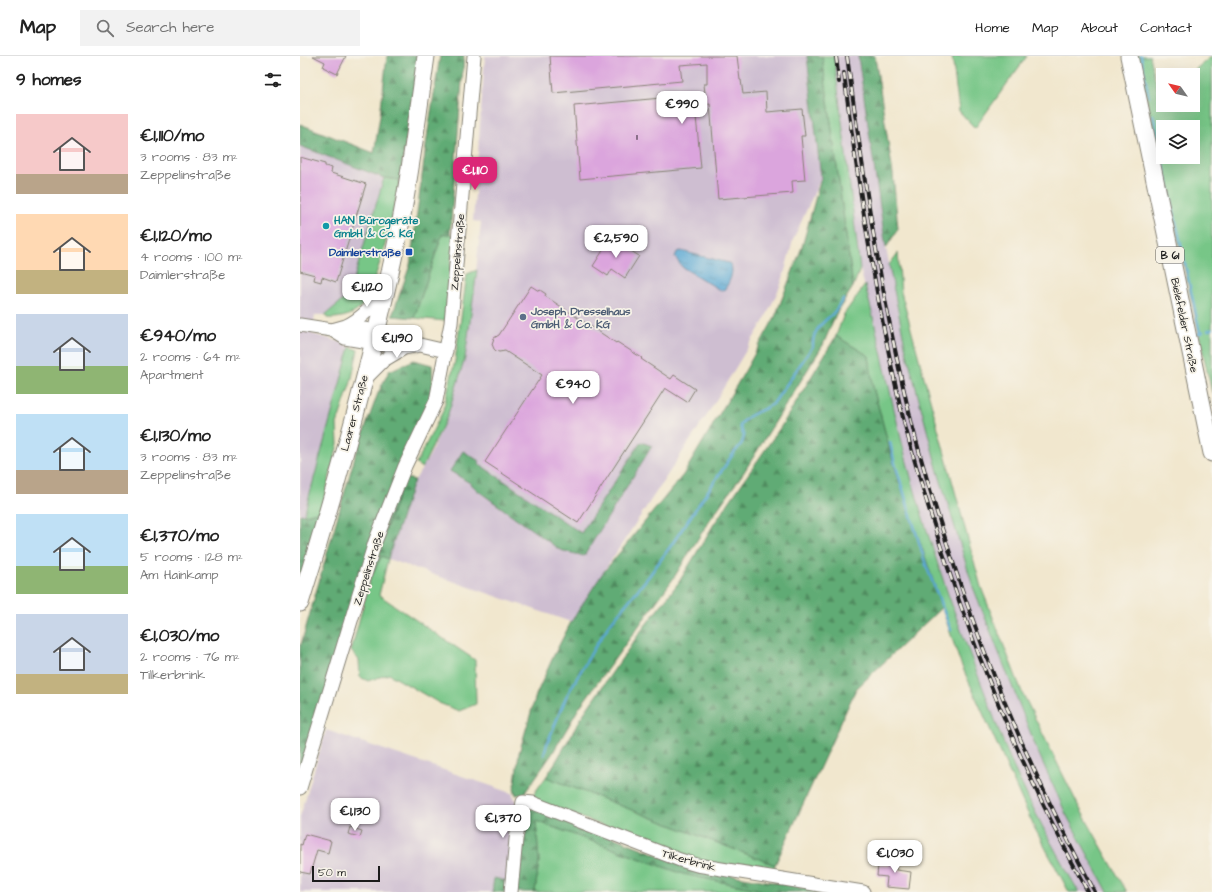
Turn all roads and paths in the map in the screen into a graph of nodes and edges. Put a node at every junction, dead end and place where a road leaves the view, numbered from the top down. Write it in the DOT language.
graph roads {
  1 [pos="426,56"];
  2 [pos="474,56"];
  3 [pos="1129,56"];
  4 [pos="385,291"];
  5 [pos="300,325"];
  6 [pos="346,326"];
  7 [pos="332,330"];
  8 [pos="375,337"];
  9 [pos="420,345"];
  10 [pos="404,348"];
  11 [pos="446,352"];
  12 [pos="364,380"];
  13 [pos="1212,453"];
  14 [pos="300,602"];
  15 [pos="300,788"];
  16 [pos="511,892"];
  17 [pos="863,892"];
  1 -- 4 [label="main road, Laarer Straße"];
  2 -- 11 [label="street, Zeppelinstraße"];
  3 -- 13 [label="main road, Bielefelder Straße / B 61"];
  4 -- 6 [label="street"];
  4 -- 8 [label="main road, Laarer Straße"];
  5 -- 7 [label="street"];
  6 -- 7 [label="street"];
  6 -- 8 [label="street"];
  7 -- 8 [label="street"];
  8 -- 9 [label="street"];
  8 -- 10 [label="street"];
  8 -- 12 [label="main road, Laarer Straße"];
  9 -- 10 [label="street"];
  9 -- 11 [label="street"];
  10 -- 12 [label="street"];
  11 -- 15 [label="street, Zeppelinstraße"];
  12 -- 14 [label="main road, Laarer Straße"];
  16 -- 17 [label="street, Tilkerbrink"];
}
